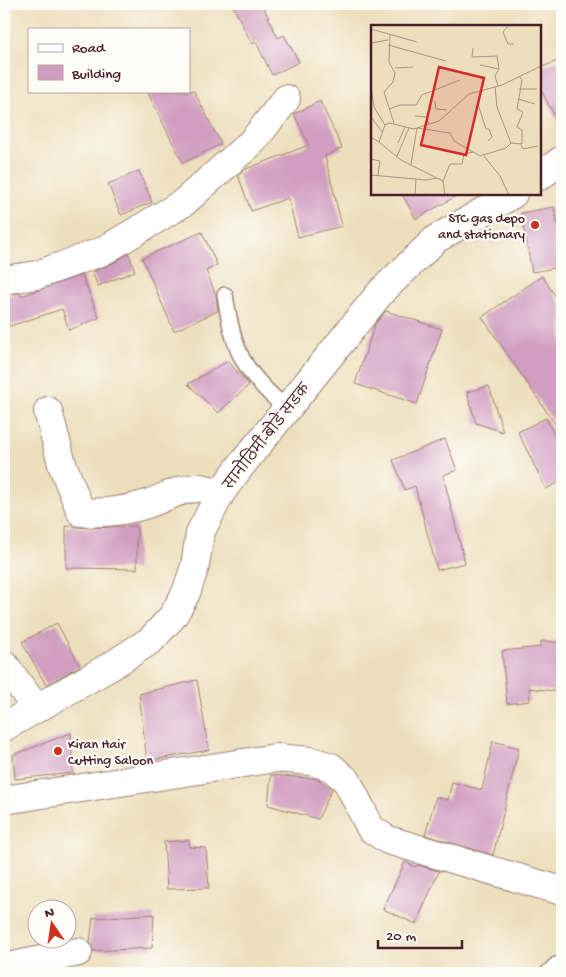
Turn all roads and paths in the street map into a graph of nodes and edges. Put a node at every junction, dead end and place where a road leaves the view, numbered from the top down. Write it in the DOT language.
graph roads {
  1 [pos="286,99"];
  2 [pos="562,160"];
  3 [pos="541,175"];
  4 [pos="511,195"];
  5 [pos="4,280"];
  6 [pos="226,295"];
  7 [pos="287,409"];
  8 [pos="48,411"];
  9 [pos="220,494"];
  10 [pos="4,664"];
  11 [pos="36,708"];
  12 [pos="4,727"];
  13 [pos="4,800"];
  14 [pos="562,891"];
  15 [pos="78,952"];
  16 [pos="562,966"];
  17 [pos="4,968"];
  18 [pos="548,973"];
  1 -- 5 [label="street"];
  2 -- 3 [label="street"];
  4 -- 7 [label="street, सानोठिमी-बोडे सडक"];
  6 -- 7 [label="lane"];
  7 -- 9 [label="street, सानोठिमी-बोडे सडक"];
  8 -- 9 [label="street"];
  9 -- 11 [label="street, सानोठिमी-बोडे सडक"];
  10 -- 11 [label="street"];
  11 -- 12 [label="street, सानोठिमी-बोडे सडक"];
  13 -- 14 [label="street"];
  15 -- 17 [label="street"];
  16 -- 18 [label="lane"];
}
